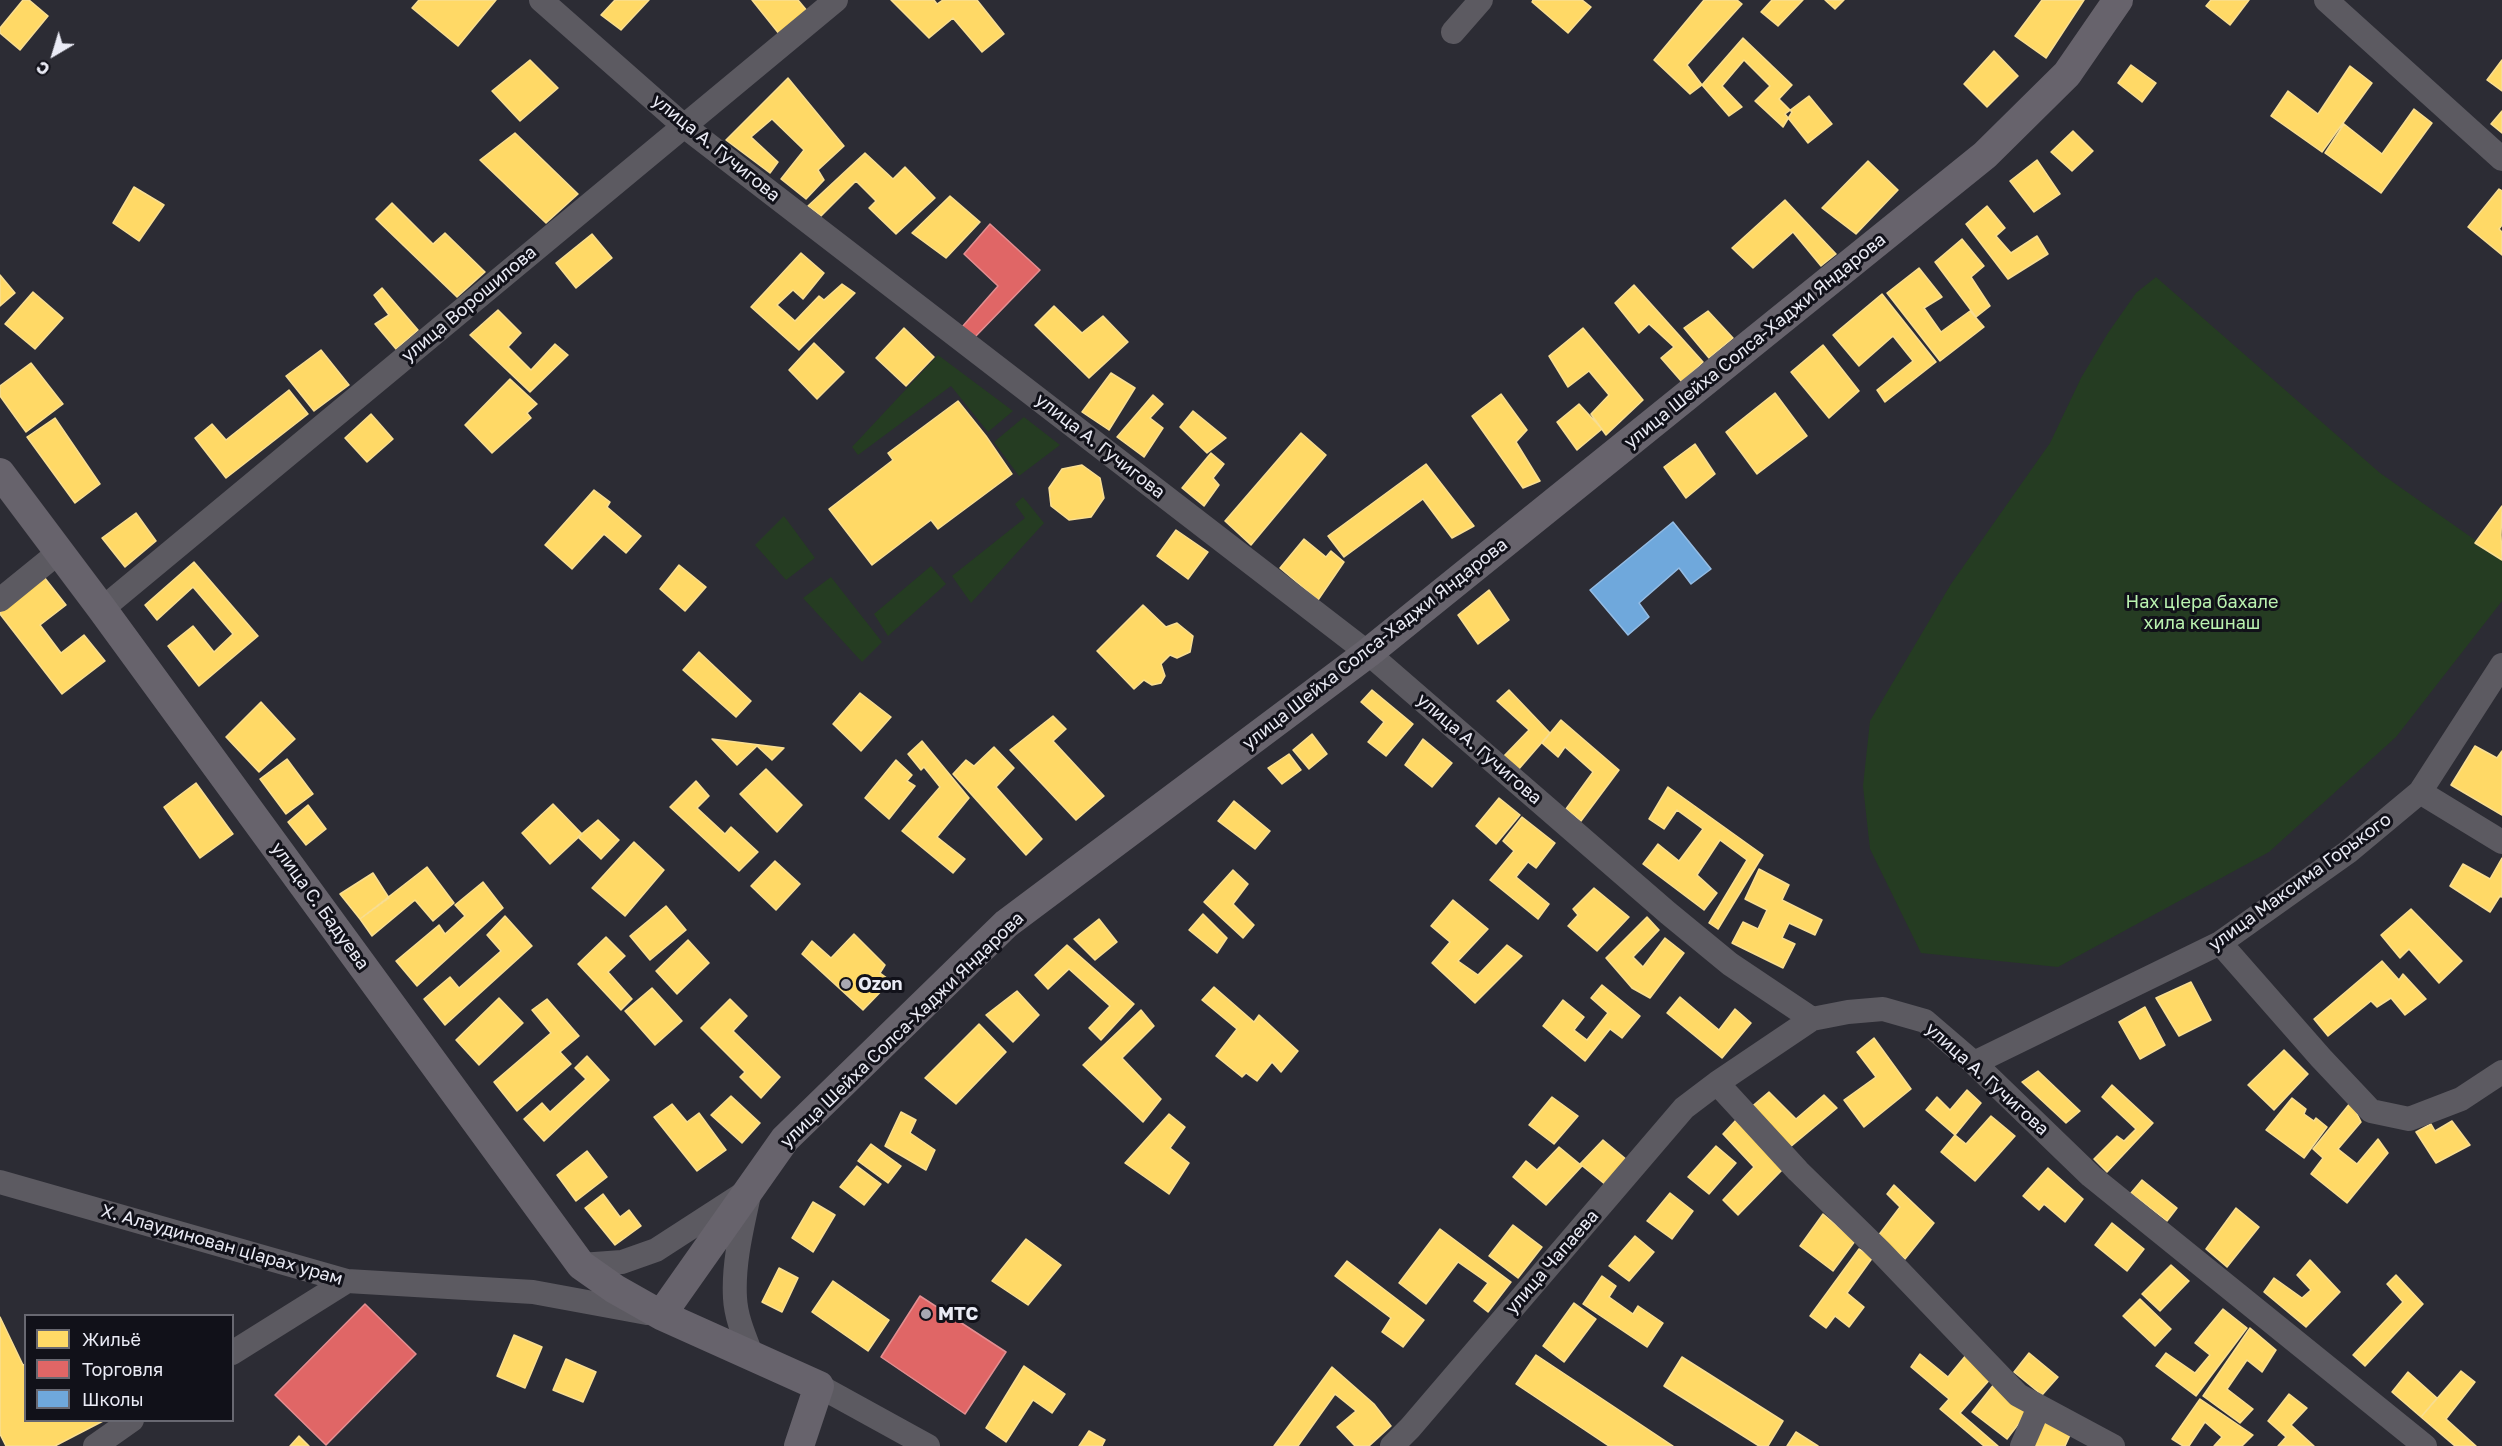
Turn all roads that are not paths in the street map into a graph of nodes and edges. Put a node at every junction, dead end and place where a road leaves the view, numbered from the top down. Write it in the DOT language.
graph roads {
  1 [pos="541,0"];
  2 [pos="836,0"];
  3 [pos="1481,0"];
  4 [pos="2118,0"];
  5 [pos="2326,0"];
  6 [pos="1453,32"];
  7 [pos="684,126"];
  8 [pos="2502,159"];
  9 [pos="0,474"];
  10 [pos="59,552"];
  11 [pos="0,600"];
  12 [pos="102,609"];
  13 [pos="1368,653"];
  14 [pos="2502,665"];
  15 [pos="2420,792"];
  16 [pos="2502,842"];
  17 [pos="2220,944"];
  18 [pos="1812,1019"];
  19 [pos="1974,1063"];
  20 [pos="2502,1072"];
  21 [pos="1717,1083"];
  22 [pos="0,1182"];
  23 [pos="750,1189"];
  24 [pos="581,1265"];
  25 [pos="347,1281"];
  26 [pos="661,1315"];
  27 [pos="234,1352"];
  28 [pos="752,1356"];
  29 [pos="819,1386"];
  30 [pos="2040,1407"];
  31 [pos="129,1422"];
  32 [pos="2419,1445"];
  33 [pos="95,1446"];
  34 [pos="799,1446"];
  35 [pos="928,1446"];
  36 [pos="1392,1446"];
  37 [pos="2022,1446"];
  38 [pos="2113,1446"];
  1 -- 7 [label="street, улица А. Гучигова"];
  2 -- 7 [label="street, улица Ворошилова"];
  3 -- 6 [label="street"];
  4 -- 13 [label="main road, улица Шейха Солса-Хаджи Яндарова"];
  5 -- 8 [label="street"];
  7 -- 12 [label="street, улица Ворошилова"];
  7 -- 13 [label="street, улица А. Гучигова"];
  9 -- 10 [label="main road, улица С. Бадуева"];
  10 -- 11 [label="street"];
  10 -- 12 [label="main road, улица С. Бадуева"];
  12 -- 24 [label="main road, улица С. Бадуева"];
  13 -- 18 [label="street, улица А. Гучигова"];
  13 -- 23 [label="main road, улица Шейха Солса-Хаджи Яндарова"];
  14 -- 15 [label="street, улица Максима Горького"];
  15 -- 16 [label="street"];
  15 -- 17 [label="street, улица Максима Горького"];
  17 -- 19 [label="street, улица Максима Горького"];
  17 -- 20 [label="street"];
  18 -- 19 [label="street, улица А. Гучигова"];
  18 -- 21 [label="street, улица Чапаева"];
  19 -- 32 [label="street, улица А. Гучигова"];
  21 -- 30 [label="street"];
  21 -- 36 [label="street, улица Чапаева"];
  22 -- 25 [label="street, Х. Алаудинован цIарах урам"];
  23 -- 24 [label="street"];
  23 -- 26 [label="main road, улица Шейха Солса-Хаджи Яндарова"];
  23 -- 28 [label="street"];
  24 -- 26 [label="main road, улица С. Бадуева"];
  25 -- 26 [label="street, Х. Алаудинован цIарах урам"];
  25 -- 27 [label="street"];
  26 -- 28 [label="main road, улица С. Бадуева"];
  28 -- 29 [label="main road, улица С. Бадуева"];
  29 -- 34 [label="main road"];
  29 -- 35 [label="street"];
  30 -- 37 [label="street"];
  30 -- 38 [label="street"];
  31 -- 33 [label="street"];
}
